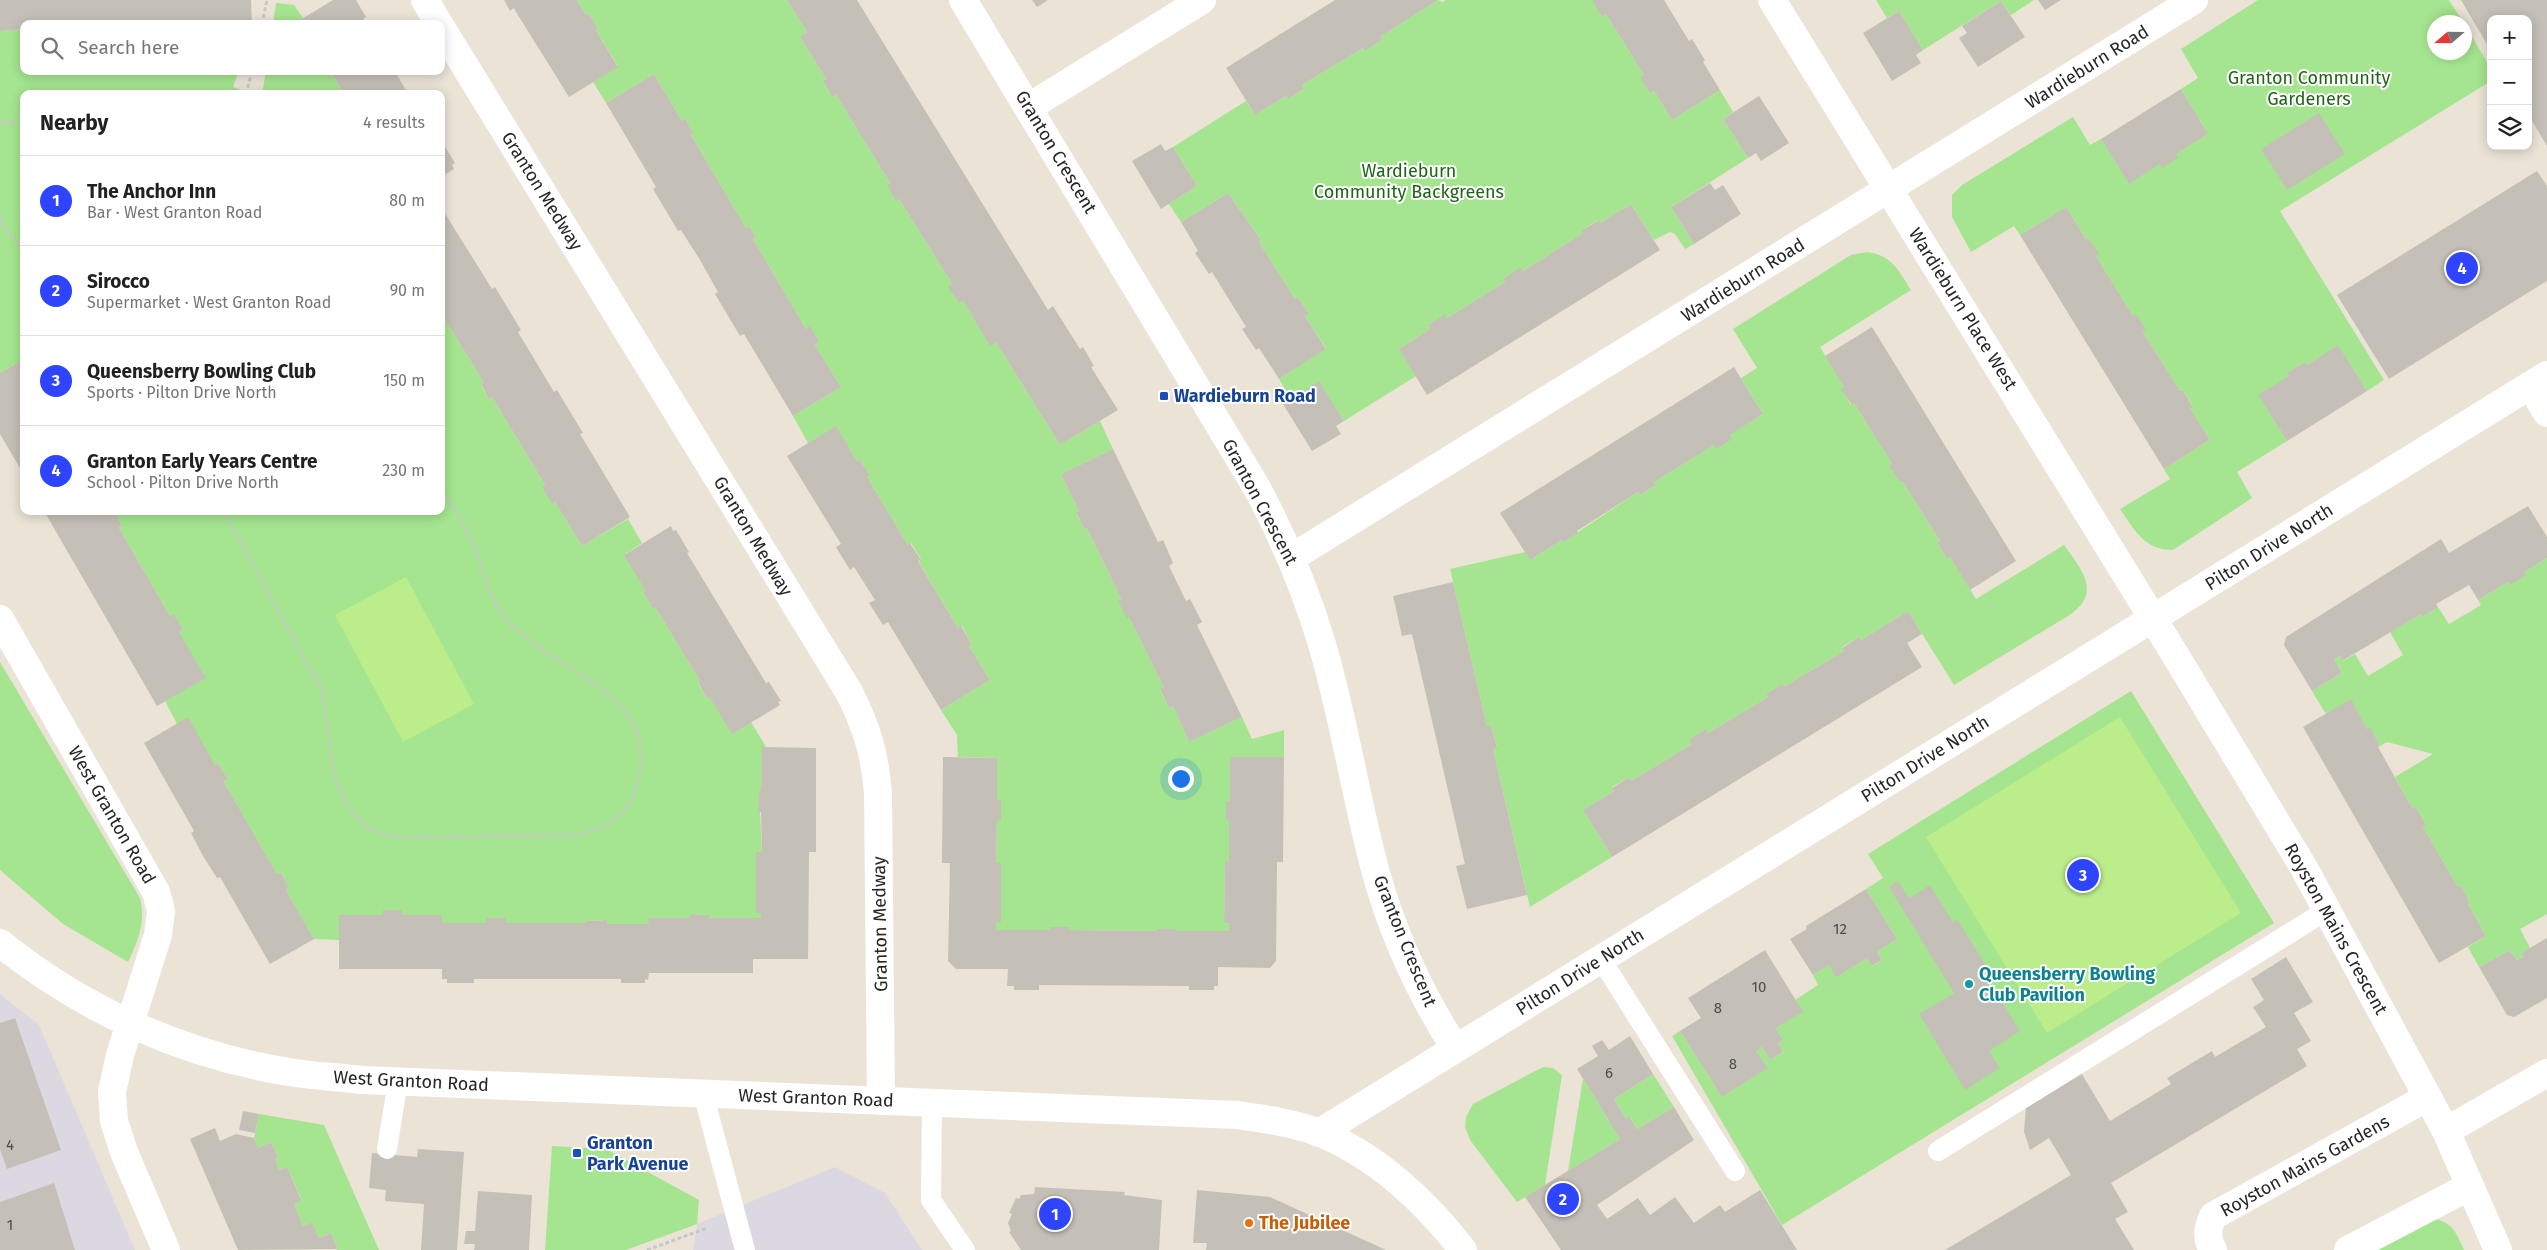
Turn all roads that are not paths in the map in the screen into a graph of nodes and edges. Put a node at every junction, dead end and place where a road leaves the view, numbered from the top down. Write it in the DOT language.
graph roads {
  1 [pos="425,0"];
  2 [pos="963,0"];
  3 [pos="1202,0"];
  4 [pos="1772,0"];
  5 [pos="2194,0"];
  6 [pos="437,20"];
  7 [pos="445,34"];
  8 [pos="1029,107"];
  9 [pos="1890,190"];
  10 [pos="2539,380"];
  11 [pos="2547,413"];
  12 [pos="1291,558"];
  13 [pos="0,619"];
  14 [pos="2152,619"];
  15 [pos="2327,910"];
  16 [pos="0,943"];
  17 [pos="1601,959"];
  18 [pos="131,1024"];
  19 [pos="1455,1048"];
  20 [pos="2547,1073"];
  21 [pos="398,1081"];
  22 [pos="703,1093"];
  23 [pos="2428,1097"];
  24 [pos="881,1101"];
  25 [pos="932,1103"];
  26 [pos="2446,1131"];
  27 [pos="1318,1133"];
  28 [pos="387,1149"];
  29 [pos="1938,1151"];
  30 [pos="1735,1171"];
  31 [pos="2470,1186"];
  32 [pos="166,1250"];
  33 [pos="745,1250"];
  34 [pos="965,1250"];
  35 [pos="1463,1250"];
  36 [pos="2213,1250"];
  37 [pos="2348,1250"];
  38 [pos="2498,1250"];
  1 -- 6 [label="street"];
  2 -- 8 [label="street, Granton Crescent"];
  3 -- 8 [label="street"];
  4 -- 9 [label="street, Wardieburn Place West"];
  5 -- 9 [label="street, Wardieburn Road"];
  7 -- 24 [label="street, Granton Medway"];
  8 -- 12 [label="street, Granton Crescent"];
  9 -- 12 [label="street, Wardieburn Road"];
  9 -- 14 [label="street, Wardieburn Place West"];
  10 -- 11 [label="street, Pilton Drive North"];
  10 -- 14 [label="street, Pilton Drive North"];
  12 -- 19 [label="street, Granton Crescent"];
  13 -- 18 [label="street, West Granton Road"];
  14 -- 15 [label="street, Royston Mains Crescent"];
  14 -- 17 [label="street, Pilton Drive North"];
  15 -- 23 [label="street, Royston Mains Crescent"];
  15 -- 29 [label="lane"];
  16 -- 18 [label="street, West Granton Road"];
  17 -- 19 [label="street, Pilton Drive North"];
  17 -- 30 [label="lane"];
  18 -- 21 [label="street, West Granton Road"];
  18 -- 32 [label="street"];
  19 -- 27 [label="street, Pilton Drive North"];
  20 -- 26 [label="street"];
  21 -- 22 [label="street, West Granton Road"];
  21 -- 28 [label="lane"];
  22 -- 24 [label="street, West Granton Road"];
  22 -- 33 [label="lane"];
  23 -- 26 [label="street, Royston Mains Crescent"];
  23 -- 36 [label="street, Royston Mains Gardens"];
  24 -- 25 [label="street, West Granton Road"];
  25 -- 27 [label="street, West Granton Road"];
  25 -- 34 [label="lane"];
  26 -- 31 [label="street, Royston Mains Crescent"];
  27 -- 35 [label="street, West Granton Road"];
  31 -- 37 [label="street"];
  31 -- 38 [label="street, Royston Mains Crescent"];
}
